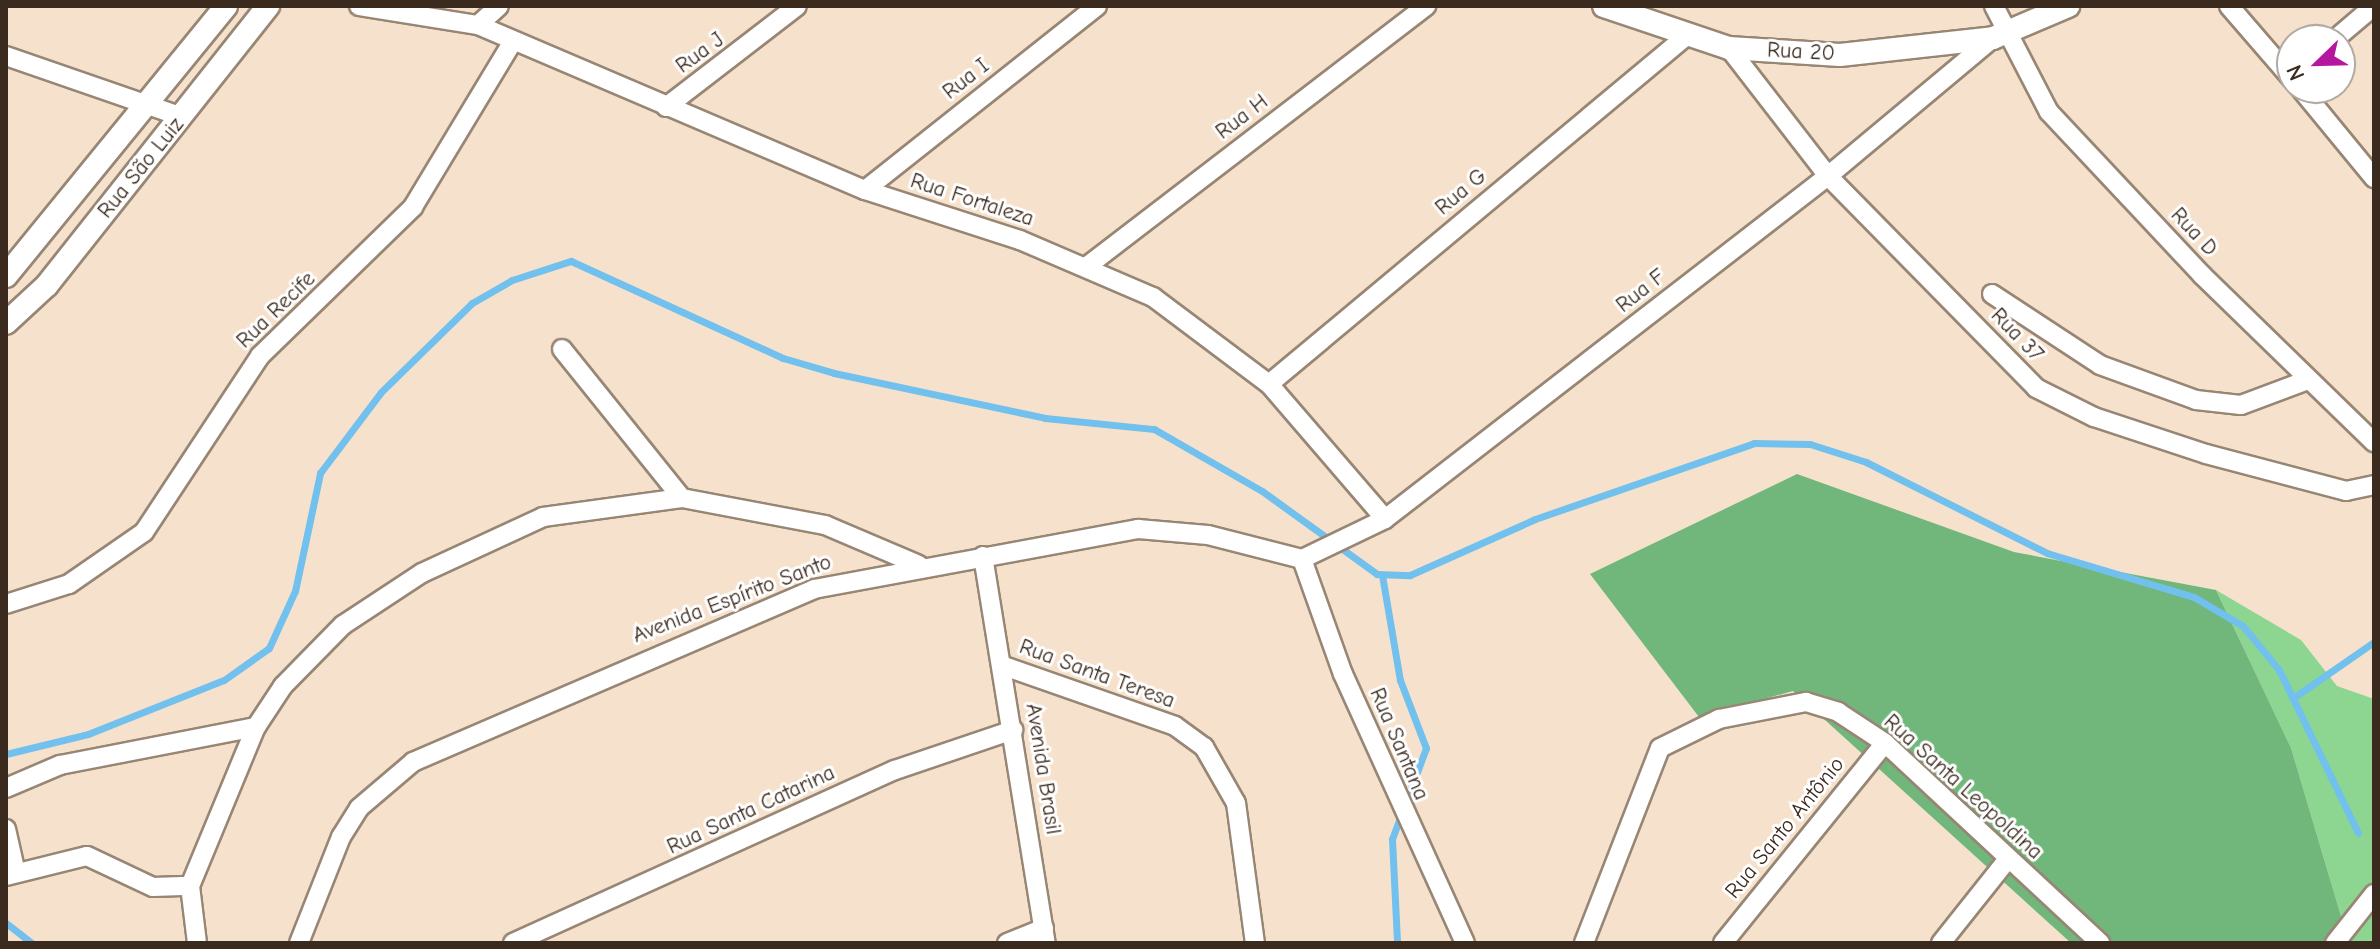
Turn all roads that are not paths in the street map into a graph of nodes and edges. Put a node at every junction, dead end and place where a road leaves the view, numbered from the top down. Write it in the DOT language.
graph roads {
  1 [pos="226,6"];
  2 [pos="268,6"];
  3 [pos="359,6"];
  4 [pos="499,6"];
  5 [pos="797,6"];
  6 [pos="1097,6"];
  7 [pos="1426,6"];
  8 [pos="1604,6"];
  9 [pos="1994,6"];
  10 [pos="2068,6"];
  11 [pos="2229,6"];
  12 [pos="2374,6"];
  13 [pos="2353,24"];
  14 [pos="478,25"];
  15 [pos="1998,36"];
  16 [pos="1685,37"];
  17 [pos="513,41"];
  18 [pos="1729,48"];
  19 [pos="6,56"];
  20 [pos="2276,60"];
  21 [pos="145,103"];
  22 [pos="2313,104"];
  23 [pos="666,107"];
  24 [pos="182,117"];
  25 [pos="1828,176"];
  26 [pos="2374,178"];
  27 [pos="865,190"];
  28 [pos="1086,267"];
  29 [pos="8,271"];
  30 [pos="1992,294"];
  31 [pos="6,323"];
  32 [pos="562,349"];
  33 [pos="2308,380"];
  34 [pos="1269,384"];
  35 [pos="2374,442"];
  36 [pos="2374,485"];
  37 [pos="682,498"];
  38 [pos="1385,519"];
  39 [pos="983,556"];
  40 [pos="1302,559"];
  41 [pos="919,565"];
  42 [pos="6,604"];
  43 [pos="1001,665"];
  44 [pos="256,727"];
  45 [pos="1013,730"];
  46 [pos="1885,743"];
  47 [pos="6,788"];
  48 [pos="6,829"];
  49 [pos="2007,860"];
  50 [pos="11,875"];
  51 [pos="190,886"];
  52 [pos="2374,894"];
  53 [pos="1045,936"];
  54 [pos="197,943"];
  55 [pos="299,943"];
  56 [pos="513,943"];
  57 [pos="1007,943"];
  58 [pos="1255,943"];
  59 [pos="1465,943"];
  60 [pos="1584,943"];
  61 [pos="1723,943"];
  62 [pos="1941,943"];
  63 [pos="2100,943"];
  64 [pos="2335,943"];
  1 -- 21 [label="street, Rua São Luiz"];
  2 -- 24 [label="street, Rua São Luiz"];
  3 -- 14 [label="street"];
  4 -- 14 [label="street"];
  5 -- 23 [label="street, Rua J"];
  6 -- 27 [label="street, Rua I"];
  7 -- 28 [label="street, Rua H"];
  8 -- 16 [label="street, Rua 20"];
  9 -- 15 [label="street"];
  10 -- 15 [label="street, Rua 20"];
  11 -- 20 [label="street"];
  12 -- 13 [label="street"];
  14 -- 17 [label="street, Rua Fortaleza"];
  15 -- 18 [label="street, Rua 20"];
  15 -- 25 [label="street, Rua F"];
  15 -- 33 [label="street, Rua D"];
  16 -- 18 [label="street, Rua 20"];
  16 -- 34 [label="street, Rua G"];
  17 -- 23 [label="street, Rua Fortaleza"];
  17 -- 42 [label="street, Rua Recife"];
  18 -- 25 [label="street, Rua 37"];
  19 -- 21 [label="street"];
  21 -- 24 [label="street"];
  21 -- 29 [label="street, Rua São Luiz"];
  22 -- 26 [label="street"];
  23 -- 27 [label="street, Rua Fortaleza"];
  24 -- 31 [label="street, Rua São Luiz"];
  25 -- 36 [label="street, Rua 37"];
  25 -- 38 [label="street, Rua F"];
  27 -- 28 [label="street, Rua Fortaleza"];
  28 -- 34 [label="street, Rua Fortaleza"];
  30 -- 33 [label="street"];
  32 -- 37 [label="street"];
  33 -- 35 [label="street, Rua D"];
  34 -- 38 [label="street, Rua Fortaleza"];
  37 -- 41 [label="street"];
  37 -- 44 [label="street"];
  38 -- 40 [label="street, Rua F"];
  39 -- 40 [label="street, Avenida Espírito Santo"];
  39 -- 41 [label="street, Avenida Espírito Santo"];
  39 -- 43 [label="street, Avenida Brasil"];
  40 -- 59 [label="street, Rua Santana"];
  41 -- 55 [label="street, Avenida Espírito Santo"];
  43 -- 45 [label="street, Avenida Brasil"];
  43 -- 58 [label="street, Rua Santa Teresa"];
  44 -- 47 [label="street"];
  44 -- 51 [label="street"];
  45 -- 53 [label="street, Avenida Brasil"];
  45 -- 56 [label="street, Rua Santa Catarina"];
  46 -- 49 [label="street, Rua Santa Leopoldina"];
  46 -- 60 [label="street, Rua Santa Leopoldina"];
  46 -- 61 [label="street, Rua Santo Antônio"];
  48 -- 50 [label="street"];
  49 -- 62 [label="street"];
  49 -- 63 [label="street, Rua Santa Leopoldina"];
  50 -- 51 [label="street"];
  51 -- 54 [label="street"];
  52 -- 64 [label="street"];
  53 -- 57 [label="street"];
}
